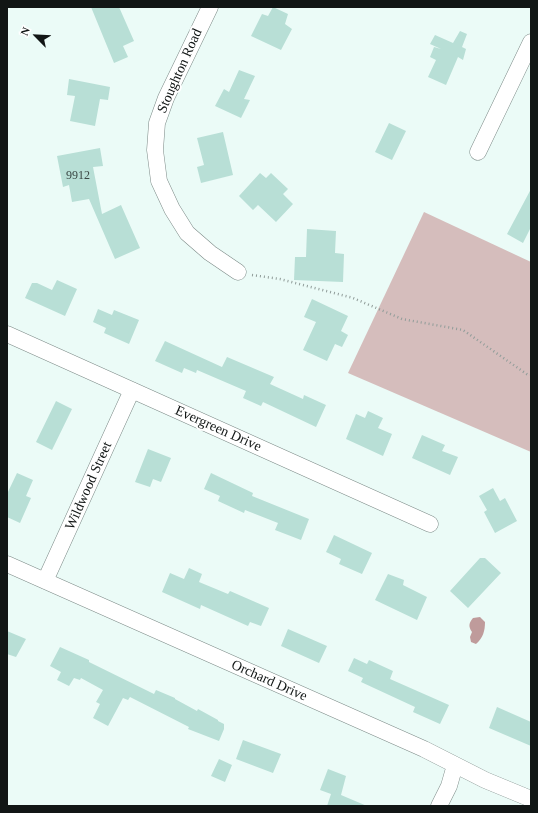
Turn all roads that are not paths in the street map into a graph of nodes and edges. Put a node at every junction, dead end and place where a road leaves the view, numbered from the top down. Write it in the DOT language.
graph roads {
  1 [pos="210,7"];
  2 [pos="531,42"];
  3 [pos="478,152"];
  4 [pos="238,272"];
  5 [pos="7,334"];
  6 [pos="132,390"];
  7 [pos="430,524"];
  8 [pos="7,564"];
  9 [pos="46,581"];
  10 [pos="455,765"];
  11 [pos="531,799"];
  12 [pos="440,806"];
  1 -- 4 [label="street, Stoughton Road"];
  2 -- 3 [label="street"];
  5 -- 6 [label="street, Evergreen Drive"];
  6 -- 7 [label="street, Evergreen Drive"];
  6 -- 9 [label="street, Wildwood Street"];
  8 -- 9 [label="street, Orchard Drive"];
  9 -- 10 [label="street, Orchard Drive"];
  10 -- 11 [label="street, Orchard Drive"];
  10 -- 12 [label="street"];
}
